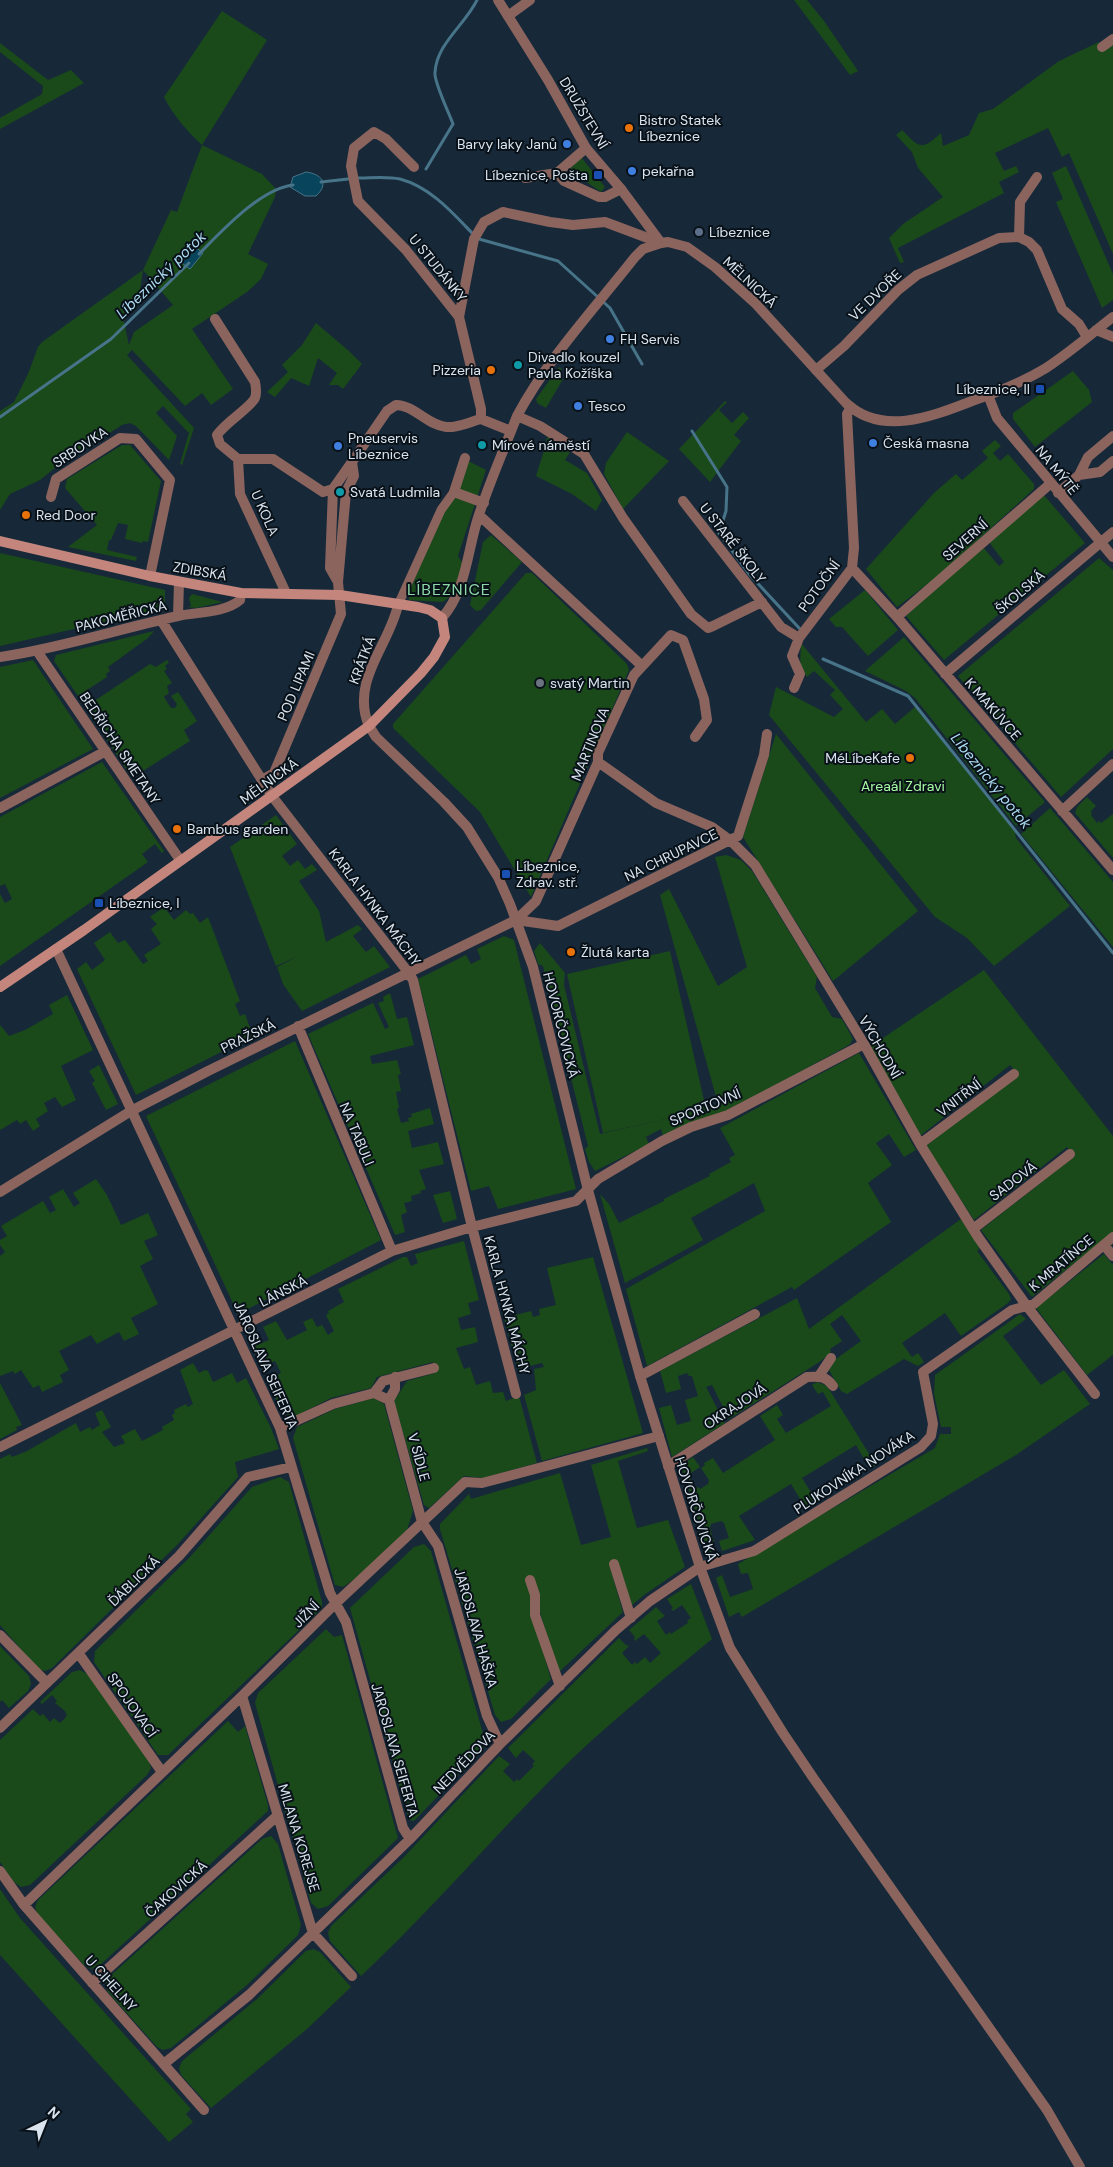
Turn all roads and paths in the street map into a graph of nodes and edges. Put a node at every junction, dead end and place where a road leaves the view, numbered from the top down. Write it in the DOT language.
graph roads {
  1 [pos="498,0"];
  2 [pos="530,0"];
  3 [pos="508,16"];
  4 [pos="1113,39"];
  5 [pos="1102,47"];
  6 [pos="586,148"];
  7 [pos="414,167"];
  8 [pos="557,174"];
  9 [pos="1037,177"];
  10 [pos="525,178"];
  11 [pos="621,189"];
  12 [pos="1019,237"];
  13 [pos="661,243"];
  14 [pos="460,317"];
  15 [pos="1113,317"];
  16 [pos="215,319"];
  17 [pos="1096,330"];
  18 [pos="1087,337"];
  19 [pos="1113,337"];
  20 [pos="816,370"];
  21 [pos="988,396"];
  22 [pos="852,408"];
  23 [pos="517,416"];
  24 [pos="481,419"];
  25 [pos="511,431"];
  26 [pos="1113,436"];
  27 [pos="464,458"];
  28 [pos="238,459"];
  29 [pos="1113,461"];
  30 [pos="352,462"];
  31 [pos="1079,475"];
  32 [pos="1050,484"];
  33 [pos="333,489"];
  34 [pos="454,492"];
  35 [pos="1058,493"];
  36 [pos="51,497"];
  37 [pos="683,500"];
  38 [pos="484,503"];
  39 [pos="479,515"];
  40 [pos="1113,532"];
  41 [pos="0,541"];
  42 [pos="1100,543"];
  43 [pos="1113,557"];
  44 [pos="852,568"];
  45 [pos="150,576"];
  46 [pos="179,582"];
  47 [pos="338,582"];
  48 [pos="286,592"];
  49 [pos="241,593"];
  50 [pos="340,595"];
  51 [pos="762,602"];
  52 [pos="398,605"];
  53 [pos="178,616"];
  54 [pos="897,617"];
  55 [pos="442,618"];
  56 [pos="161,620"];
  57 [pos="799,638"];
  58 [pos="37,651"];
  59 [pos="0,657"];
  60 [pos="641,665"];
  61 [pos="945,674"];
  62 [pos="794,688"];
  63 [pos="369,726"];
  64 [pos="767,734"];
  65 [pos="695,737"];
  66 [pos="106,751"];
  67 [pos="598,762"];
  68 [pos="1113,764"];
  69 [pos="262,780"];
  70 [pos="272,796"];
  71 [pos="0,808"];
  72 [pos="1062,810"];
  73 [pos="731,841"];
  74 [pos="180,860"];
  75 [pos="1113,870"];
  76 [pos="516,920"];
  77 [pos="56,950"];
  78 [pos="408,972"];
  79 [pos="0,987"];
  80 [pos="298,1026"];
  81 [pos="864,1044"];
  82 [pos="1014,1074"];
  83 [pos="131,1111"];
  84 [pos="920,1144"];
  85 [pos="1070,1154"];
  86 [pos="588,1190"];
  87 [pos="0,1192"];
  88 [pos="472,1227"];
  89 [pos="973,1229"];
  90 [pos="1113,1237"];
  91 [pos="1104,1244"];
  92 [pos="392,1251"];
  93 [pos="1113,1256"];
  94 [pos="1026,1306"];
  95 [pos="755,1314"];
  96 [pos="236,1330"];
  97 [pos="831,1358"];
  98 [pos="434,1368"];
  99 [pos="640,1376"];
  100 [pos="820,1376"];
  101 [pos="395,1378"];
  102 [pos="832,1386"];
  103 [pos="374,1393"];
  104 [pos="516,1394"];
  105 [pos="1095,1394"];
  106 [pos="389,1400"];
  107 [pos="280,1428"];
  108 [pos="659,1436"];
  109 [pos="0,1447"];
  110 [pos="291,1466"];
  111 [pos="668,1466"];
  112 [pos="422,1522"];
  113 [pos="614,1564"];
  114 [pos="700,1567"];
  115 [pos="530,1580"];
  116 [pos="336,1603"];
  117 [pos="631,1618"];
  118 [pos="0,1635"];
  119 [pos="79,1654"];
  120 [pos="46,1683"];
  121 [pos="560,1686"];
  122 [pos="242,1696"];
  123 [pos="0,1728"];
  124 [pos="500,1744"];
  125 [pos="162,1772"];
  126 [pos="278,1815"];
  127 [pos="410,1839"];
  128 [pos="0,1871"];
  129 [pos="24,1905"];
  130 [pos="313,1933"];
  131 [pos="352,1976"];
  132 [pos="92,1983"];
  133 [pos="165,2063"];
  134 [pos="204,2110"];
  135 [pos="1080,2167"];
  1 -- 3 [label="street, DRUŽSTEVNÍ"];
  2 -- 3 [label="street"];
  3 -- 6 [label="street, DRUŽSTEVNÍ"];
  4 -- 5 [label="street"];
  6 -- 8 [label="street"];
  6 -- 11 [label="street, DRUŽSTEVNÍ"];
  7 -- 14 [label="street, U STUDÁNKY"];
  8 -- 10 [label="street"];
  8 -- 11 [label="street"];
  9 -- 12 [label="street"];
  11 -- 13 [label="street, DRUŽSTEVNÍ"];
  12 -- 18 [label="street"];
  12 -- 20 [label="street, VE DVOŘE"];
  13 -- 14 [label="street, MĚLNICKÁ"];
  13 -- 20 [label="street, MĚLNICKÁ"];
  13 -- 23 [label="street"];
  14 -- 24 [label="street, U STUDÁNKY"];
  15 -- 17 [label="street, MĚLNICKÁ"];
  16 -- 28 [label="street"];
  17 -- 18 [label="street, MĚLNICKÁ"];
  17 -- 19 [label="street"];
  18 -- 21 [label="street, MĚLNICKÁ"];
  20 -- 22 [label="street, MĚLNICKÁ"];
  21 -- 22 [label="street, MĚLNICKÁ"];
  21 -- 32 [label="street, NA MÝTĚ"];
  22 -- 44 [label="street, POTOČNÍ"];
  23 -- 25 [label="street"];
  23 -- 51 [label="street"];
  24 -- 25 [label="street"];
  24 -- 30 [label="street"];
  25 -- 38 [label="street"];
  26 -- 31 [label="street"];
  27 -- 34 [label="street"];
  28 -- 33 [label="street"];
  28 -- 48 [label="street, U KOLA"];
  29 -- 31 [label="street"];
  30 -- 33 [label="street"];
  30 -- 47 [label="street"];
  31 -- 35 [label="street"];
  32 -- 35 [label="street, NA MÝTĚ"];
  32 -- 54 [label="street, SEVERNÍ"];
  33 -- 47 [label="street"];
  34 -- 38 [label="street"];
  34 -- 52 [label="street"];
  35 -- 42 [label="street, NA MÝTĚ"];
  36 -- 45 [label="street, SRBOVKA"];
  37 -- 51 [label="street, U STARÉ ŠKOLY"];
  38 -- 39 [label="street"];
  39 -- 55 [label="street"];
  39 -- 60 [label="street"];
  40 -- 42 [label="street, ŠKOLSKÁ"];
  41 -- 45 [label="main road, ZDIBSKÁ"];
  42 -- 43 [label="street, NA MÝTĚ"];
  42 -- 61 [label="street, ŠKOLSKÁ"];
  44 -- 54 [label="street, K MAKŮVCE"];
  44 -- 57 [label="street, POTOČNÍ"];
  45 -- 46 [label="main road, ZDIBSKÁ"];
  46 -- 49 [label="main road, ZDIBSKÁ"];
  46 -- 53 [label="street"];
  47 -- 50 [label="street, POD LIPAMI"];
  48 -- 49 [label="main road, ZDIBSKÁ"];
  48 -- 50 [label="main road, ZDIBSKÁ"];
  49 -- 53 [label="street, PAKOMĚŘICKÁ"];
  50 -- 52 [label="main road, ZDIBSKÁ"];
  50 -- 69 [label="street, POD LIPAMI"];
  51 -- 57 [label="street"];
  52 -- 55 [label="main road"];
  52 -- 63 [label="street, KRÁTKÁ"];
  53 -- 56 [label="street, PAKOMĚŘICKÁ"];
  54 -- 61 [label="street, K MAKŮVCE"];
  55 -- 63 [label="main road, MĚLNICKÁ"];
  56 -- 58 [label="street, PAKOMĚŘICKÁ"];
  56 -- 69 [label="street, KARLA HYNKA MÁCHY"];
  57 -- 62 [label="street"];
  58 -- 59 [label="street, PAKOMĚŘICKÁ"];
  58 -- 66 [label="street, BEDŘICHA SMETANY"];
  60 -- 65 [label="street, MARTINOVA"];
  60 -- 67 [label="street, MARTINOVA"];
  61 -- 72 [label="street, K MAKŮVCE"];
  63 -- 70 [label="main road, MĚLNICKÁ"];
  63 -- 76 [label="street, HOVORČOVICKÁ"];
  64 -- 73 [label="street, NA CHRUPAVCE"];
  66 -- 71 [label="street"];
  66 -- 74 [label="street, BEDŘICHA SMETANY"];
  67 -- 73 [label="street, VÝCHODNÍ"];
  67 -- 76 [label="street, MARTINOVA"];
  68 -- 72 [label="street"];
  69 -- 70 [label="street, KARLA HYNKA MÁCHY"];
  70 -- 74 [label="main road, MĚLNICKÁ"];
  70 -- 78 [label="street, KARLA HYNKA MÁCHY"];
  72 -- 75 [label="street, K MAKŮVCE"];
  73 -- 76 [label="street, NA CHRUPAVCE"];
  73 -- 81 [label="street, VÝCHODNÍ"];
  74 -- 77 [label="main road, MĚLNICKÁ"];
  76 -- 78 [label="street, PRAŽSKÁ"];
  76 -- 86 [label="street, HOVORČOVICKÁ"];
  77 -- 79 [label="main road, MĚLNICKÁ"];
  77 -- 83 [label="street, JAROSLAVA SEIFERTA"];
  78 -- 80 [label="street, PRAŽSKÁ"];
  78 -- 88 [label="street, KARLA HYNKA MÁCHY"];
  80 -- 83 [label="street, PRAŽSKÁ"];
  80 -- 92 [label="street, NA TABULI"];
  81 -- 84 [label="street, VÝCHODNÍ"];
  81 -- 86 [label="street, SPORTOVNÍ"];
  82 -- 84 [label="street, VNITŘNÍ"];
  83 -- 87 [label="street, PRAŽSKÁ"];
  83 -- 96 [label="street, JAROSLAVA SEIFERTA"];
  84 -- 89 [label="street, VÝCHODNÍ"];
  85 -- 89 [label="street, SADOVÁ"];
  86 -- 88 [label="street, LÁNSKÁ"];
  86 -- 99 [label="street, HOVORČOVICKÁ"];
  88 -- 92 [label="street, LÁNSKÁ"];
  88 -- 104 [label="street, KARLA HYNKA MÁCHY"];
  89 -- 94 [label="street, VÝCHODNÍ"];
  90 -- 91 [label="street, K MRATÍNCE"];
  91 -- 93 [label="street"];
  91 -- 94 [label="street, K MRATÍNCE"];
  92 -- 96 [label="street, LÁNSKÁ"];
  94 -- 105 [label="street, VÝCHODNÍ"];
  94 -- 114 [label="street, PLUKOVNÍKA NOVÁKA"];
  95 -- 99 [label="street"];
  96 -- 107 [label="street, JAROSLAVA SEIFERTA"];
  96 -- 109 [label="street, LÁNSKÁ"];
  97 -- 100 [label="street"];
  98 -- 101 [label="street"];
  99 -- 108 [label="street, HOVORČOVICKÁ"];
  100 -- 102 [label="street"];
  100 -- 111 [label="street, OKRAJOVÁ"];
  101 -- 103 [label="street"];
  101 -- 106 [label="street"];
  103 -- 106 [label="street"];
  103 -- 107 [label="street"];
  106 -- 112 [label="street, V SÍDLE"];
  107 -- 110 [label="street, JAROSLAVA SEIFERTA"];
  108 -- 111 [label="street, HOVORČOVICKÁ"];
  108 -- 112 [label="street, JIŽNÍ"];
  110 -- 116 [label="street, JAROSLAVA SEIFERTA"];
  110 -- 119 [label="street, ĎÁBLICKÁ"];
  111 -- 114 [label="street, HOVORČOVICKÁ"];
  112 -- 116 [label="street, JIŽNÍ"];
  112 -- 124 [label="street, JAROSLAVA HAŠKA"];
  113 -- 117 [label="street"];
  114 -- 117 [label="street, NEDVĚDOVA"];
  114 -- 135 [label="street, HOVORČOVICKÁ"];
  115 -- 121 [label="street"];
  116 -- 122 [label="street, JIŽNÍ"];
  116 -- 127 [label="street, JAROSLAVA SEIFERTA"];
  117 -- 121 [label="street, NEDVĚDOVA"];
  118 -- 120 [label="street"];
  119 -- 120 [label="street, ĎÁBLICKÁ"];
  119 -- 125 [label="street, SPOJOVACÍ"];
  120 -- 123 [label="street, ĎÁBLICKÁ"];
  121 -- 124 [label="street, NEDVĚDOVA"];
  122 -- 125 [label="street, JIŽNÍ"];
  122 -- 126 [label="street, MILANA KOREJSE"];
  124 -- 127 [label="street, NEDVĚDOVA"];
  125 -- 129 [label="street, JIŽNÍ"];
  126 -- 130 [label="street, MILANA KOREJSE"];
  126 -- 132 [label="street, ČAKOVICKÁ"];
  127 -- 130 [label="street, NEDVĚDOVA"];
  128 -- 129 [label="street, U CIHELNY"];
  129 -- 132 [label="street, U CIHELNY"];
  130 -- 131 [label="street, MILANA KOREJSE"];
  130 -- 133 [label="street, NEDVĚDOVA"];
  132 -- 133 [label="street, U CIHELNY"];
  133 -- 134 [label="street, U CIHELNY"];
}
